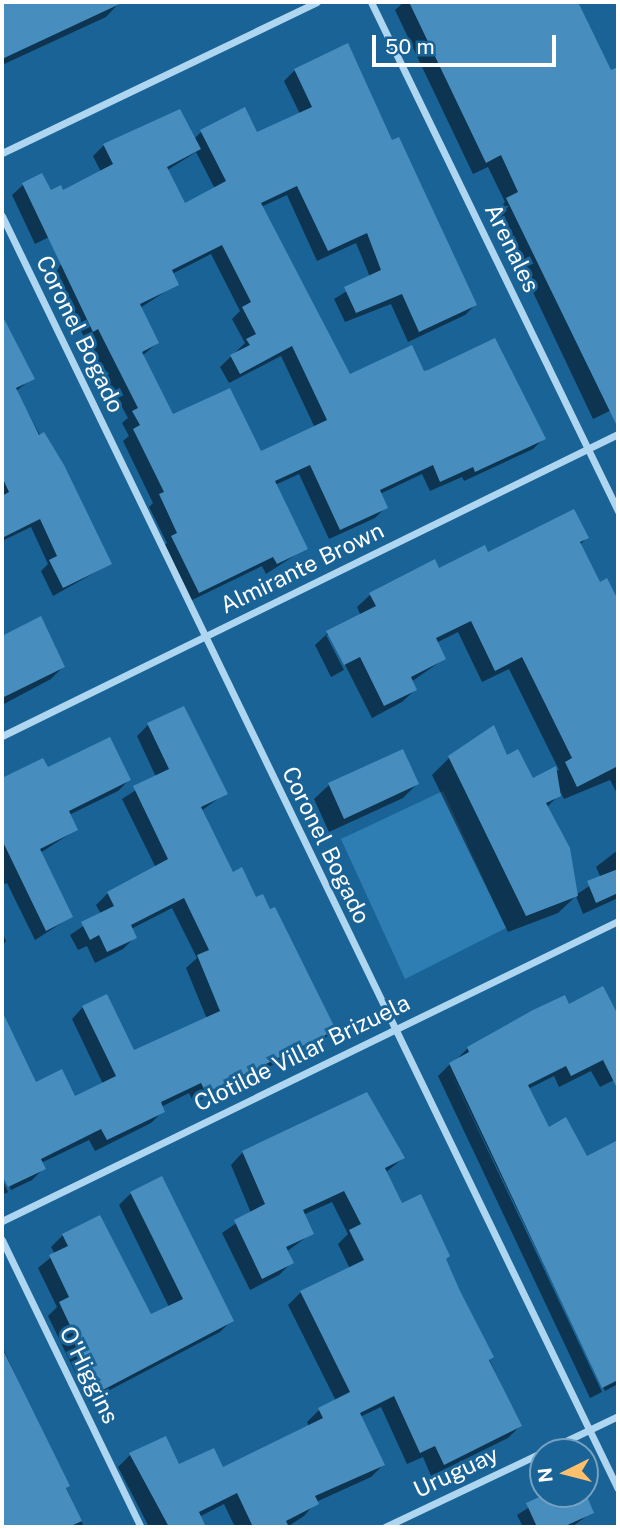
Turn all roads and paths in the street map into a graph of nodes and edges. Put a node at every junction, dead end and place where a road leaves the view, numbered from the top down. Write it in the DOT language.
graph roads {
  1 [pos="317,2"];
  2 [pos="371,2"];
  3 [pos="2,153"];
  4 [pos="2,216"];
  5 [pos="618,434"];
  6 [pos="589,449"];
  7 [pos="618,511"];
  8 [pos="204,637"];
  9 [pos="2,736"];
  10 [pos="618,921"];
  11 [pos="394,1030"];
  12 [pos="2,1221"];
  13 [pos="2,1240"];
  14 [pos="618,1416"];
  15 [pos="589,1430"];
  16 [pos="572,1438"];
  17 [pos="529,1459"];
  18 [pos="618,1489"];
  19 [pos="141,1527"];
  20 [pos="385,1527"];
  1 -- 3 [label="street"];
  2 -- 6 [label="street, Arenales"];
  4 -- 8 [label="street, Coronel Bogado"];
  5 -- 6 [label="street, Almirante Brown"];
  6 -- 7 [label="street, Arenales"];
  6 -- 8 [label="street, Almirante Brown"];
  8 -- 9 [label="street, Almirante Brown"];
  8 -- 11 [label="street, Coronel Bogado"];
  10 -- 11 [label="street, Clotilde Villar Brizuela"];
  11 -- 12 [label="street, Clotilde Villar Brizuela"];
  11 -- 15 [label="street, Coronel Bogado"];
  13 -- 19 [label="street, O'Higgins"];
  14 -- 15 [label="street, Uruguay"];
  15 -- 16 [label="street, Uruguay"];
  15 -- 18 [label="street, Coronel Bogado"];
  17 -- 20 [label="street, Uruguay"];
}
